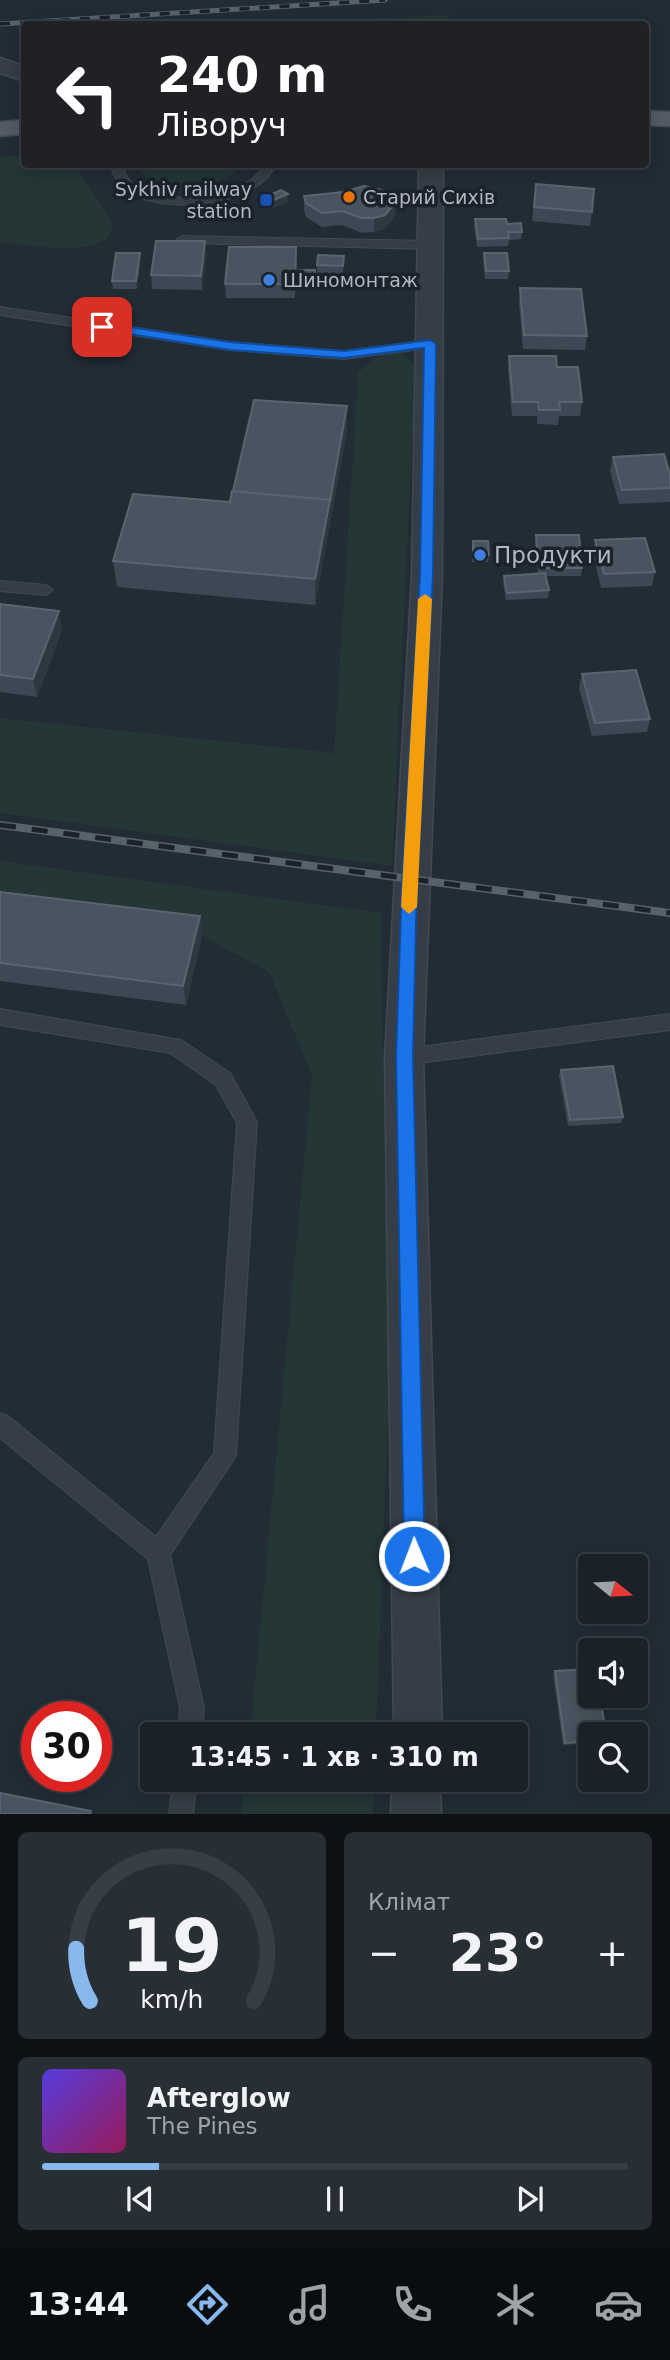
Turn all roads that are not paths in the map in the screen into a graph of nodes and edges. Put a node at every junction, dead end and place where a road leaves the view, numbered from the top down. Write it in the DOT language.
graph roads {
  1 [pos="0,65"];
  2 [pos="21,73"];
  3 [pos="649,118"];
  4 [pos="670,119"];
  5 [pos="21,127"];
  6 [pos="0,129"];
  7 [pos="117,168"];
  8 [pos="268,168"];
  9 [pos="432,168"];
  10 [pos="182,240"];
  11 [pos="431,245"];
  12 [pos="0,311"];
  13 [pos="430,344"];
  14 [pos="0,586"];
  15 [pos="46,590"];
  16 [pos="0,1017"];
  17 [pos="670,1023"];
  18 [pos="404,1056"];
  19 [pos="0,1424"];
  20 [pos="158,1553"];
  21 [pos="191,1722"];
  22 [pos="418,1722"];
  23 [pos="184,1792"];
  24 [pos="416,1792"];
  25 [pos="181,1814"];
  26 [pos="416,1814"];
  1 -- 2 [label="street"];
  3 -- 4 [label="main road"];
  5 -- 6 [label="main road"];
  7 -- 8 [label="lane"];
  9 -- 11 [label="street"];
  10 -- 11 [label="lane"];
  11 -- 13 [label="street"];
  12 -- 13 [label="lane"];
  13 -- 18 [label="street"];
  14 -- 15 [label="lane"];
  16 -- 20 [label="lane"];
  17 -- 18 [label="lane"];
  18 -- 22 [label="street"];
  19 -- 20 [label="lane"];
  20 -- 21 [label="lane"];
  23 -- 25 [label="lane"];
  24 -- 26 [label="street"];
}
